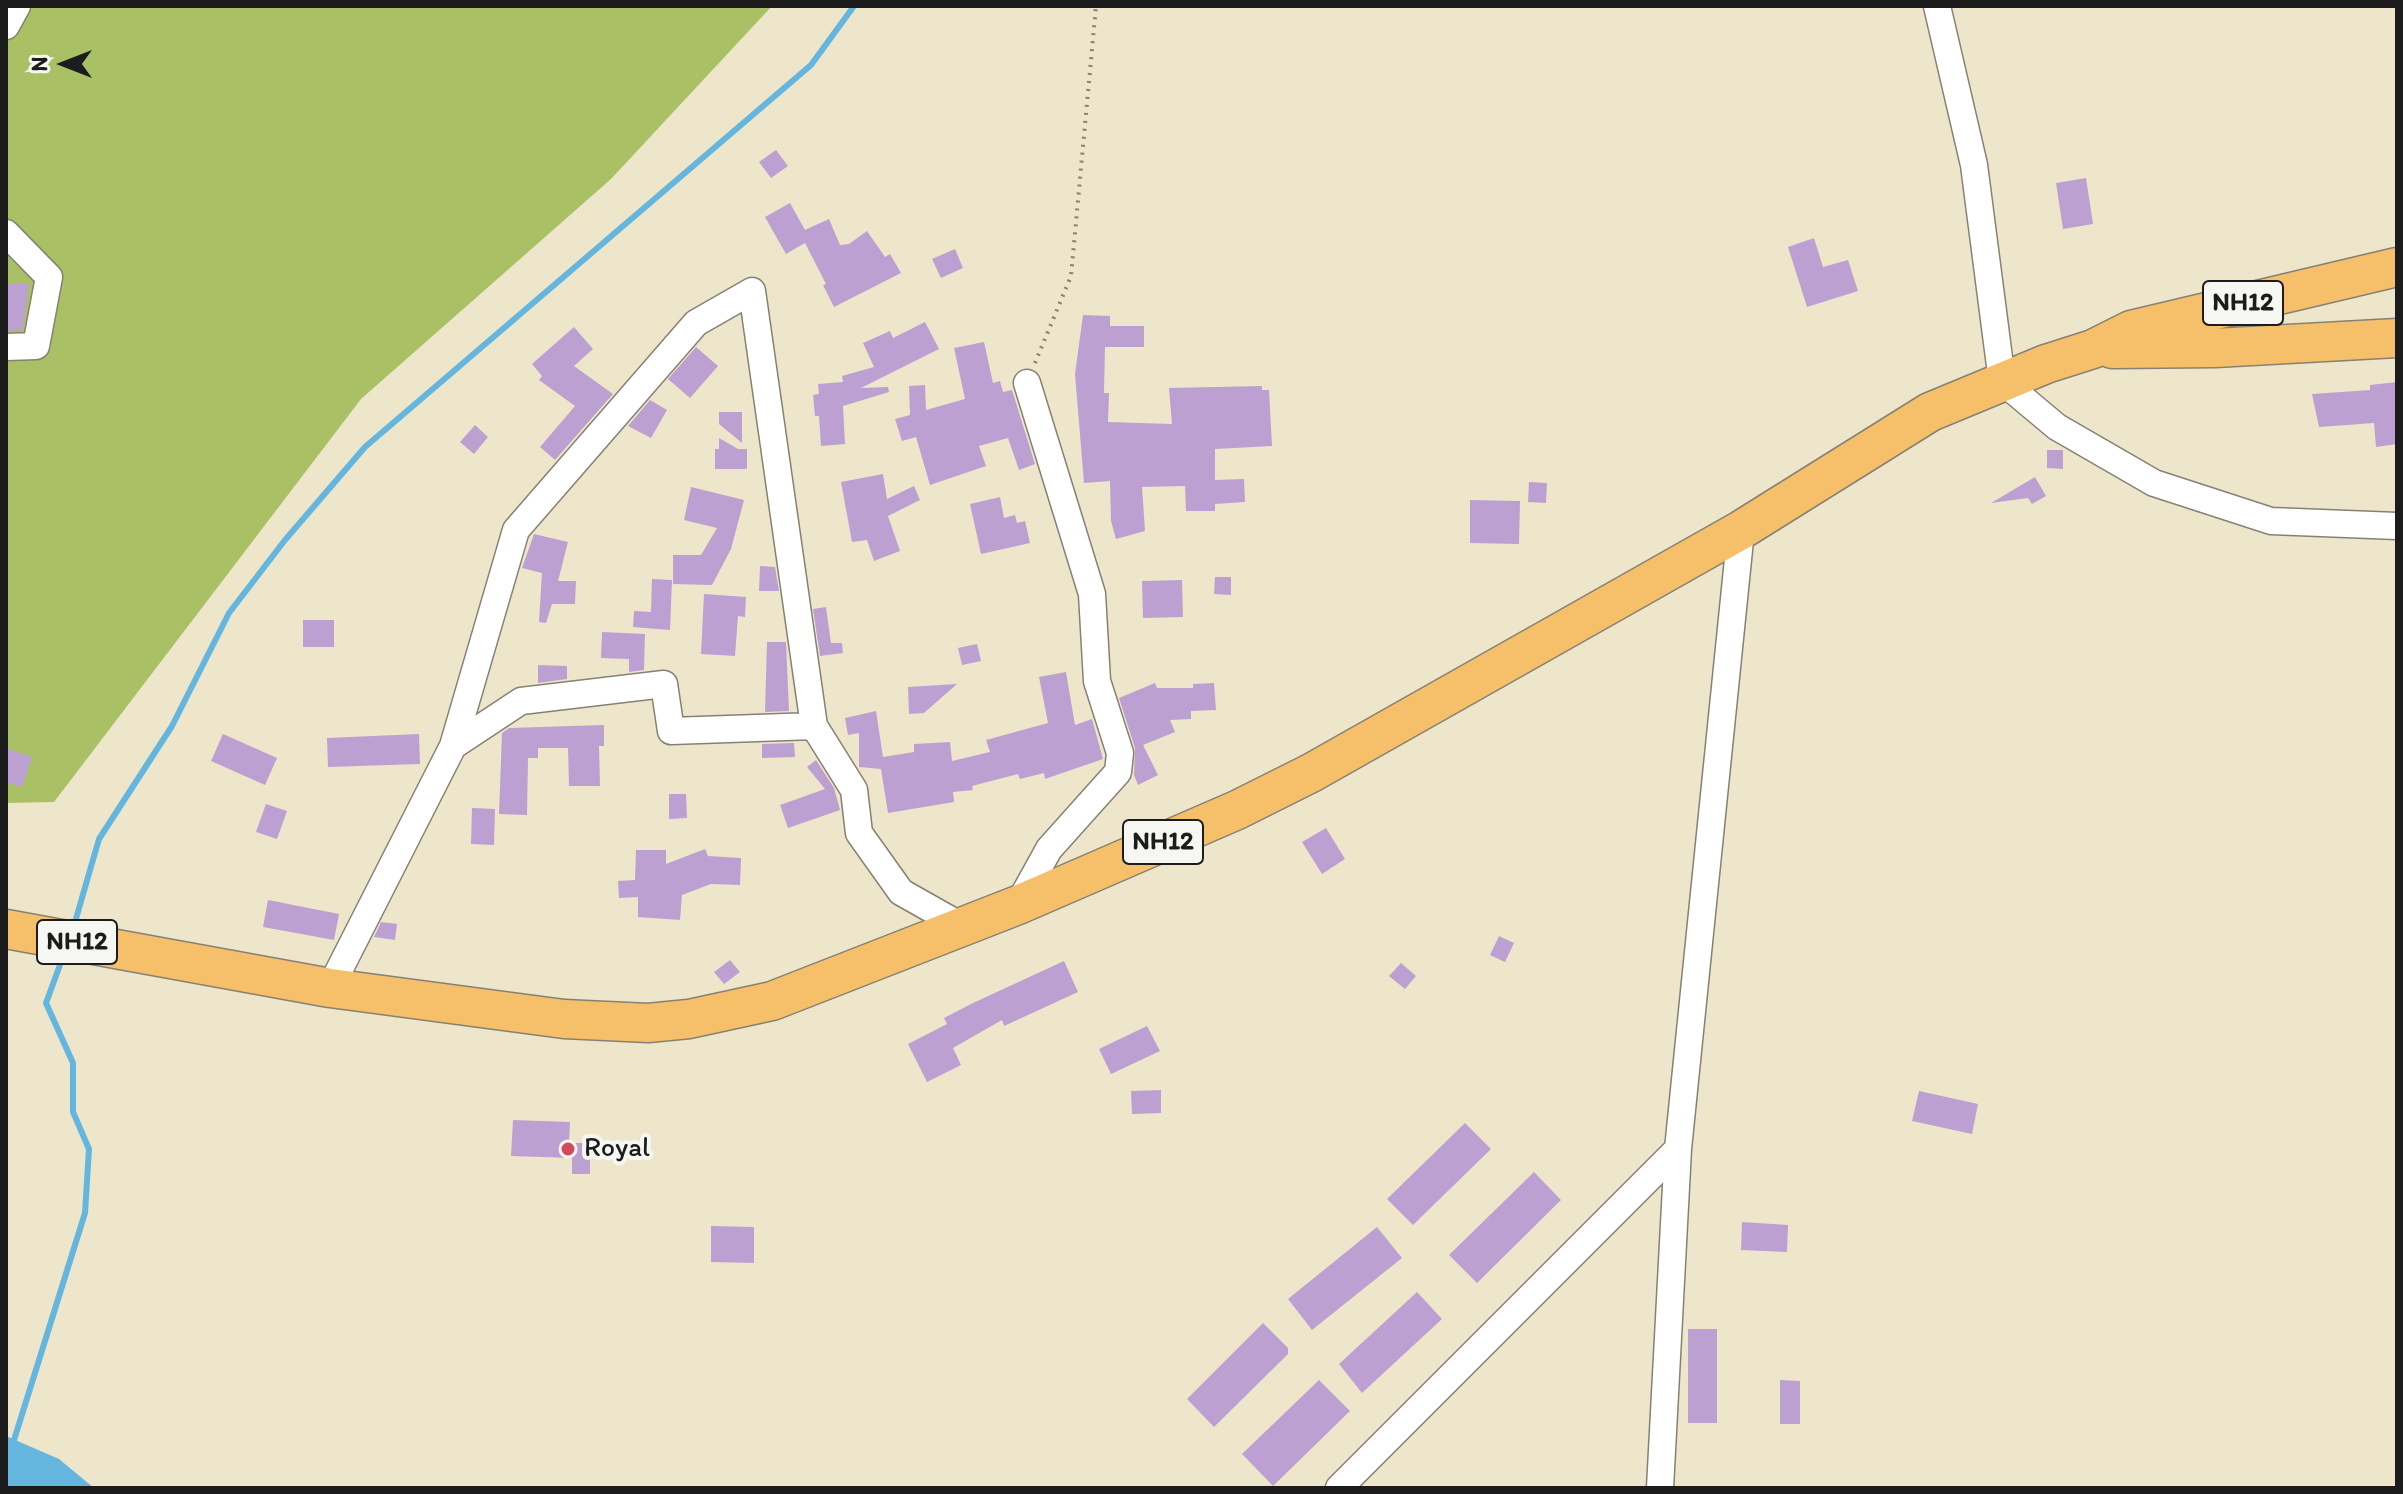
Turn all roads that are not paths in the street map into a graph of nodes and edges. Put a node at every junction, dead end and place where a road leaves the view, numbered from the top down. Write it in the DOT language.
graph roads {
  1 [pos="17,6"];
  2 [pos="1937,6"];
  3 [pos="6,26"];
  4 [pos="6,233"];
  5 [pos="2397,267"];
  6 [pos="2397,338"];
  7 [pos="6,347"];
  8 [pos="2093,349"];
  9 [pos="2002,381"];
  10 [pos="1027,383"];
  11 [pos="2397,526"];
  12 [pos="1741,530"];
  13 [pos="814,726"];
  14 [pos="453,746"];
  15 [pos="1018,905"];
  16 [pos="963,927"];
  17 [pos="7,929"];
  18 [pos="330,988"];
  19 [pos="1678,1149"];
  20 [pos="1339,1488"];
  21 [pos="1660,1488"];
  1 -- 3 [label="street"];
  2 -- 9 [label="street"];
  4 -- 7 [label="street"];
  5 -- 8 [label="highway, NH12"];
  6 -- 8 [label="highway, NH12"];
  8 -- 9 [label="highway, NH12"];
  9 -- 11 [label="street"];
  9 -- 12 [label="highway, NH12"];
  10 -- 15 [label="street"];
  12 -- 15 [label="highway, NH12"];
  12 -- 19 [label="street"];
  13 -- 14 [label="street"];
  13 -- 14 [label="street"];
  13 -- 16 [label="street"];
  14 -- 18 [label="street"];
  15 -- 16 [label="highway, NH12"];
  16 -- 18 [label="highway, NH12"];
  17 -- 18 [label="highway, NH12"];
  19 -- 20 [label="street"];
  19 -- 21 [label="street"];
}
